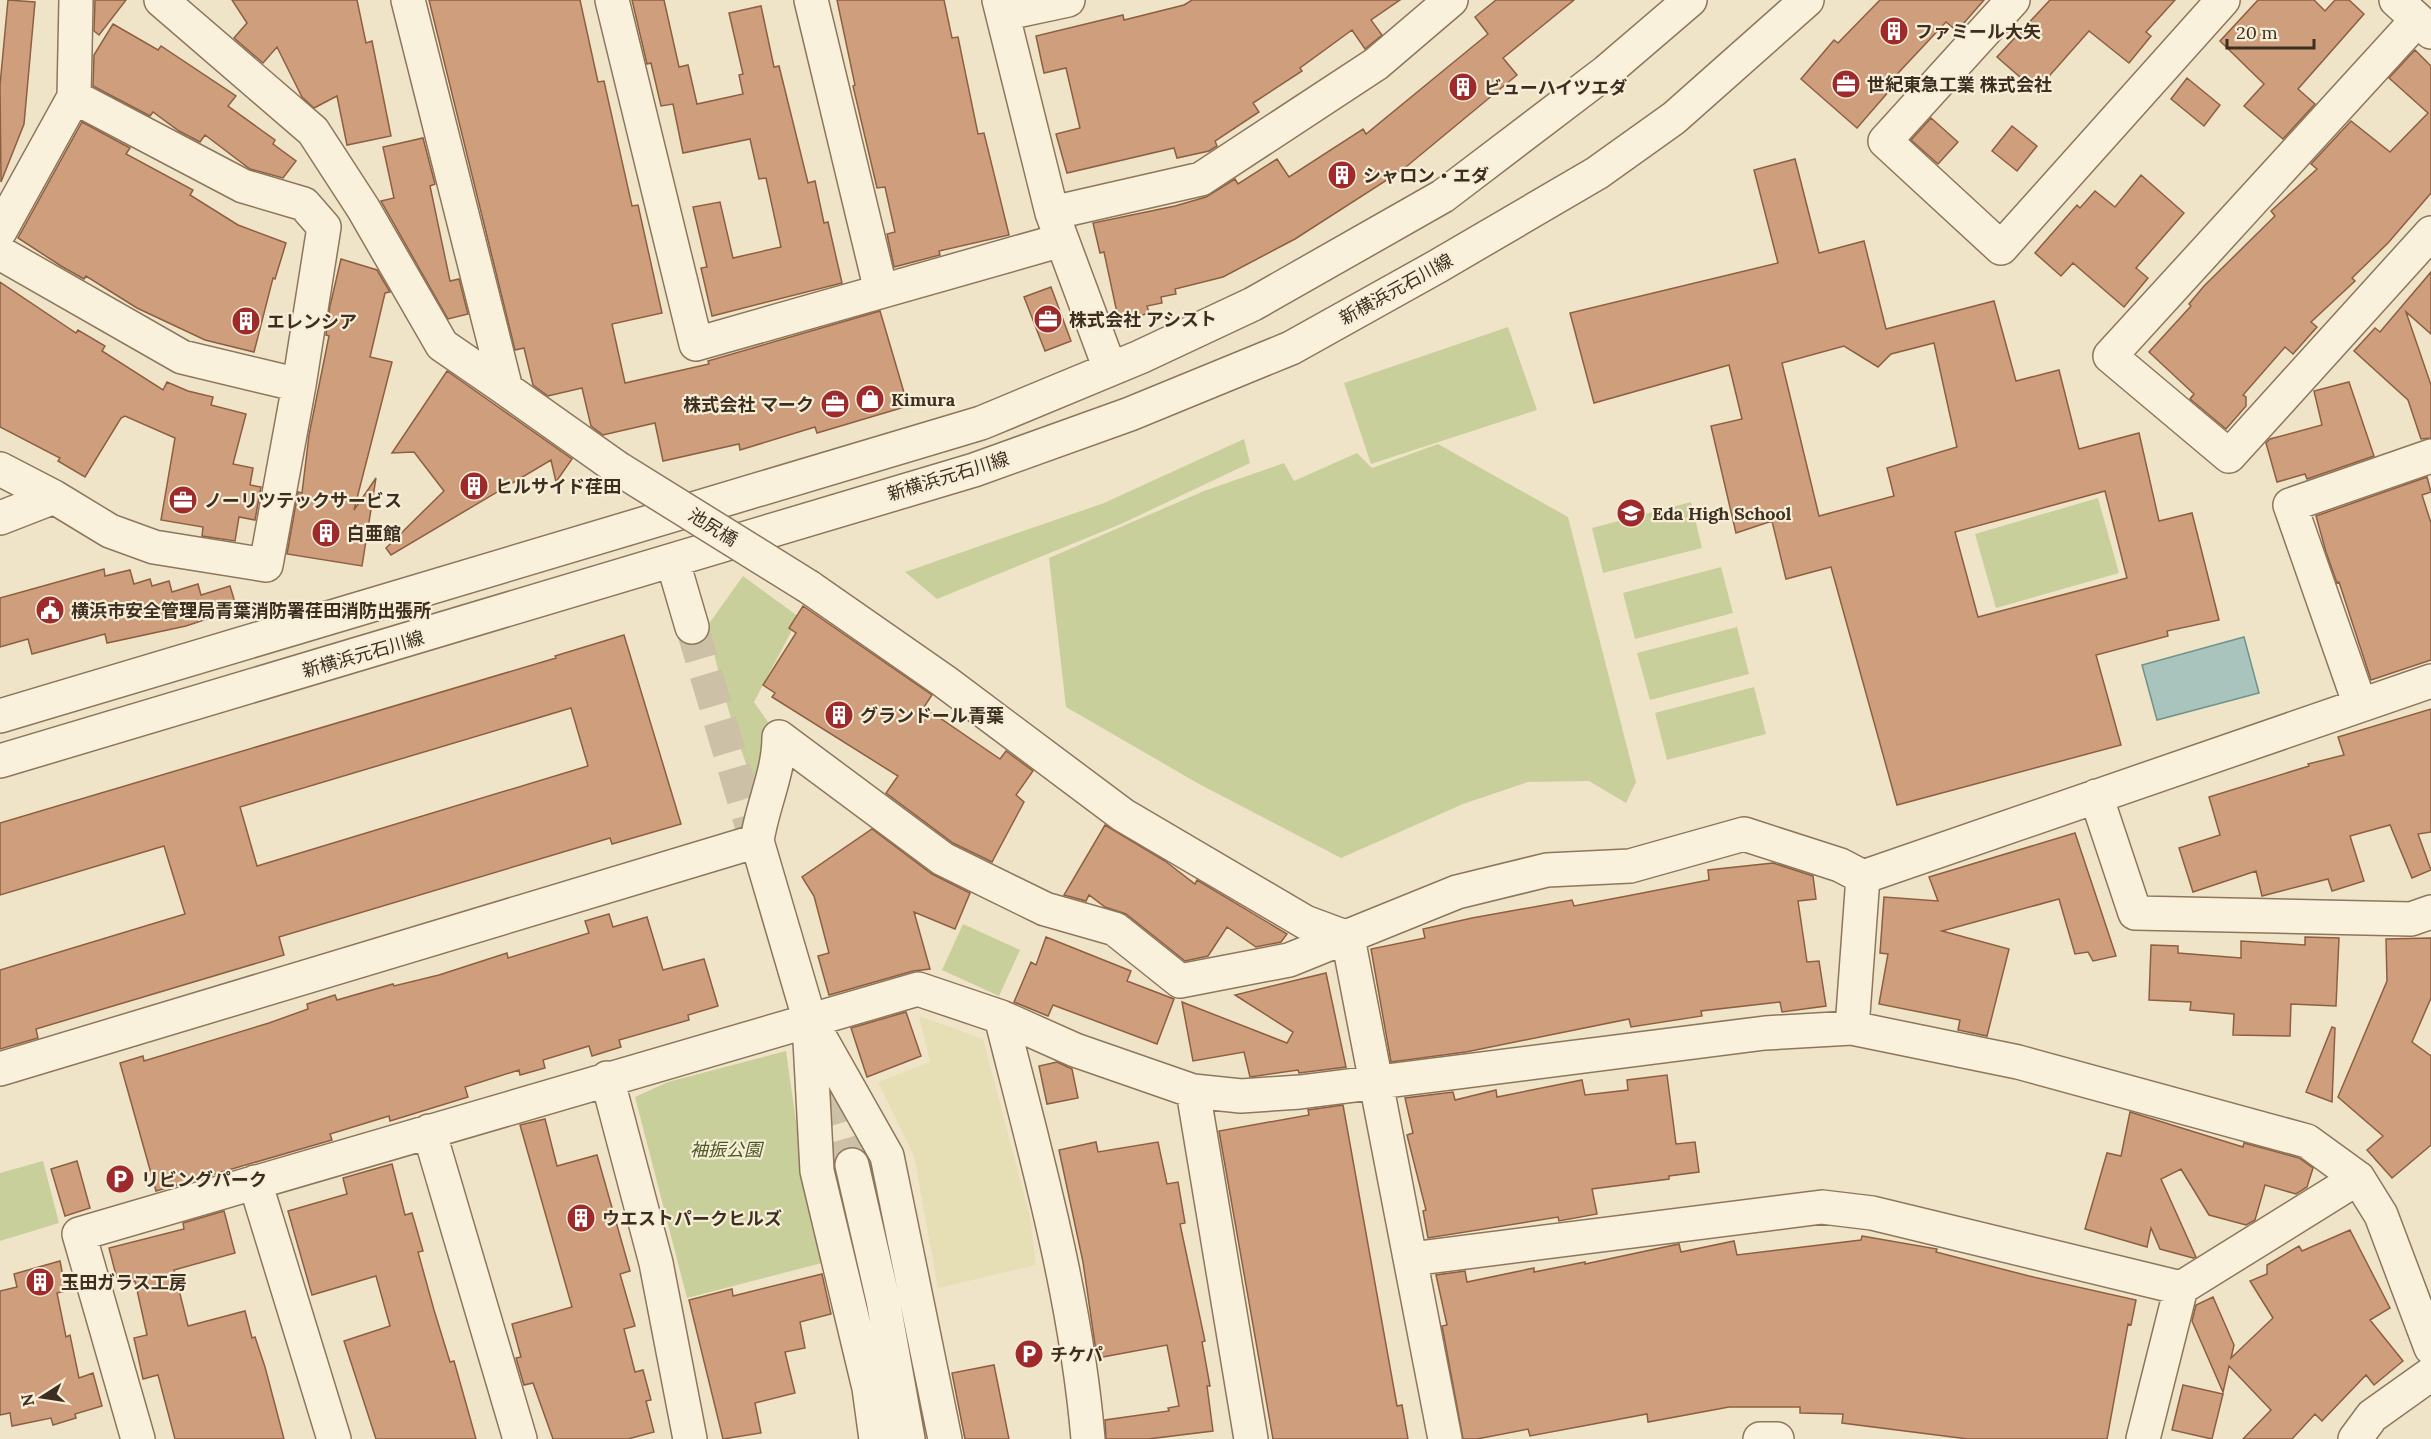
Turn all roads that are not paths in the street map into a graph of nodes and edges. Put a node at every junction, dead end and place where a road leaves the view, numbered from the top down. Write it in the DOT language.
graph roads {
  1 [pos="76,0"];
  2 [pos="161,0"];
  3 [pos="408,0"];
  4 [pos="612,0"];
  5 [pos="811,0"];
  6 [pos="1068,0"];
  7 [pos="1451,0"];
  8 [pos="1690,0"];
  9 [pos="1807,0"];
  10 [pos="2013,0"];
  11 [pos="2223,0"];
  12 [pos="1001,7"];
  13 [pos="2415,17"];
  14 [pos="74,97"];
  15 [pos="1057,226"];
  16 [pos="0,231"];
  17 [pos="2431,233"];
  18 [pos="0,253"];
  19 [pos="881,291"];
  20 [pos="1110,369"];
  21 [pos="299,385"];
  22 [pos="506,389"];
  23 [pos="2431,456"];
  24 [pos="0,470"];
  25 [pos="54,497"];
  26 [pos="0,518"];
  27 [pos="673,562"];
  28 [pos="692,627"];
  29 [pos="2431,681"];
  30 [pos="2360,705"];
  31 [pos="0,716"];
  32 [pos="0,761"];
  33 [pos="2097,796"];
  34 [pos="757,842"];
  35 [pos="1863,877"];
  36 [pos="2431,912"];
  37 [pos="1348,938"];
  38 [pos="1000,1017"];
  39 [pos="809,1018"];
  40 [pos="1852,1028"];
  41 [pos="0,1069"];
  42 [pos="607,1078"];
  43 [pos="1376,1082"];
  44 [pos="1193,1091"];
  45 [pos="429,1131"];
  46 [pos="852,1165"];
  47 [pos="2358,1178"];
  48 [pos="255,1182"];
  49 [pos="1411,1259"];
  50 [pos="2181,1288"];
  51 [pos="2431,1348"];
  52 [pos="2431,1374"];
  53 [pos="138,1439"];
  54 [pos="334,1439"];
  55 [pos="520,1439"];
  56 [pos="690,1439"];
  57 [pos="876,1439"];
  58 [pos="908,1439"];
  59 [pos="945,1439"];
  60 [pos="1088,1439"];
  61 [pos="1251,1439"];
  62 [pos="1445,1439"];
  63 [pos="1760,1439"];
  64 [pos="1777,1439"];
  65 [pos="2143,1439"];
  66 [pos="2355,1439"];
  1 -- 14 [label="street"];
  2 -- 22 [label="street, 池尻橋"];
  3 -- 22 [label="street"];
  4 -- 19 [label="street"];
  5 -- 19 [label="street"];
  6 -- 12 [label="street"];
  7 -- 15 [label="street"];
  8 -- 20 [label="street"];
  9 -- 27 [label="street, 新横浜元石川線"];
  10 -- 11 [label="street"];
  12 -- 15 [label="street"];
  13 -- 17 [label="street"];
  14 -- 16 [label="street"];
  14 -- 21 [label="street"];
  15 -- 19 [label="street"];
  15 -- 20 [label="street"];
  18 -- 21 [label="street"];
  20 -- 31 [label="street"];
  21 -- 25 [label="street"];
  22 -- 37 [label="street, 池尻橋, bridge"];
  23 -- 30 [label="street"];
  24 -- 25 [label="street"];
  25 -- 26 [label="street"];
  27 -- 28 [label="street"];
  27 -- 32 [label="street, 新横浜元石川線"];
  29 -- 30 [label="street"];
  30 -- 33 [label="street"];
  33 -- 35 [label="street"];
  33 -- 36 [label="street"];
  34 -- 37 [label="street"];
  34 -- 39 [label="street"];
  34 -- 41 [label="street"];
  35 -- 37 [label="street"];
  35 -- 40 [label="street"];
  37 -- 43 [label="street"];
  38 -- 39 [label="street"];
  38 -- 44 [label="street"];
  38 -- 60 [label="street"];
  39 -- 42 [label="street"];
  39 -- 57 [label="street"];
  39 -- 59 [label="street"];
  40 -- 43 [label="street"];
  40 -- 47 [label="street"];
  42 -- 45 [label="street"];
  42 -- 56 [label="street"];
  43 -- 44 [label="street"];
  43 -- 49 [label="street"];
  44 -- 61 [label="street"];
  45 -- 48 [label="street"];
  45 -- 55 [label="street"];
  46 -- 58 [label="street"];
  47 -- 50 [label="street"];
  47 -- 51 [label="street"];
  48 -- 53 [label="street"];
  48 -- 54 [label="street"];
  49 -- 50 [label="street"];
  49 -- 62 [label="street"];
  50 -- 65 [label="street"];
  52 -- 66 [label="street"];
  63 -- 64 [label="street"];
}
